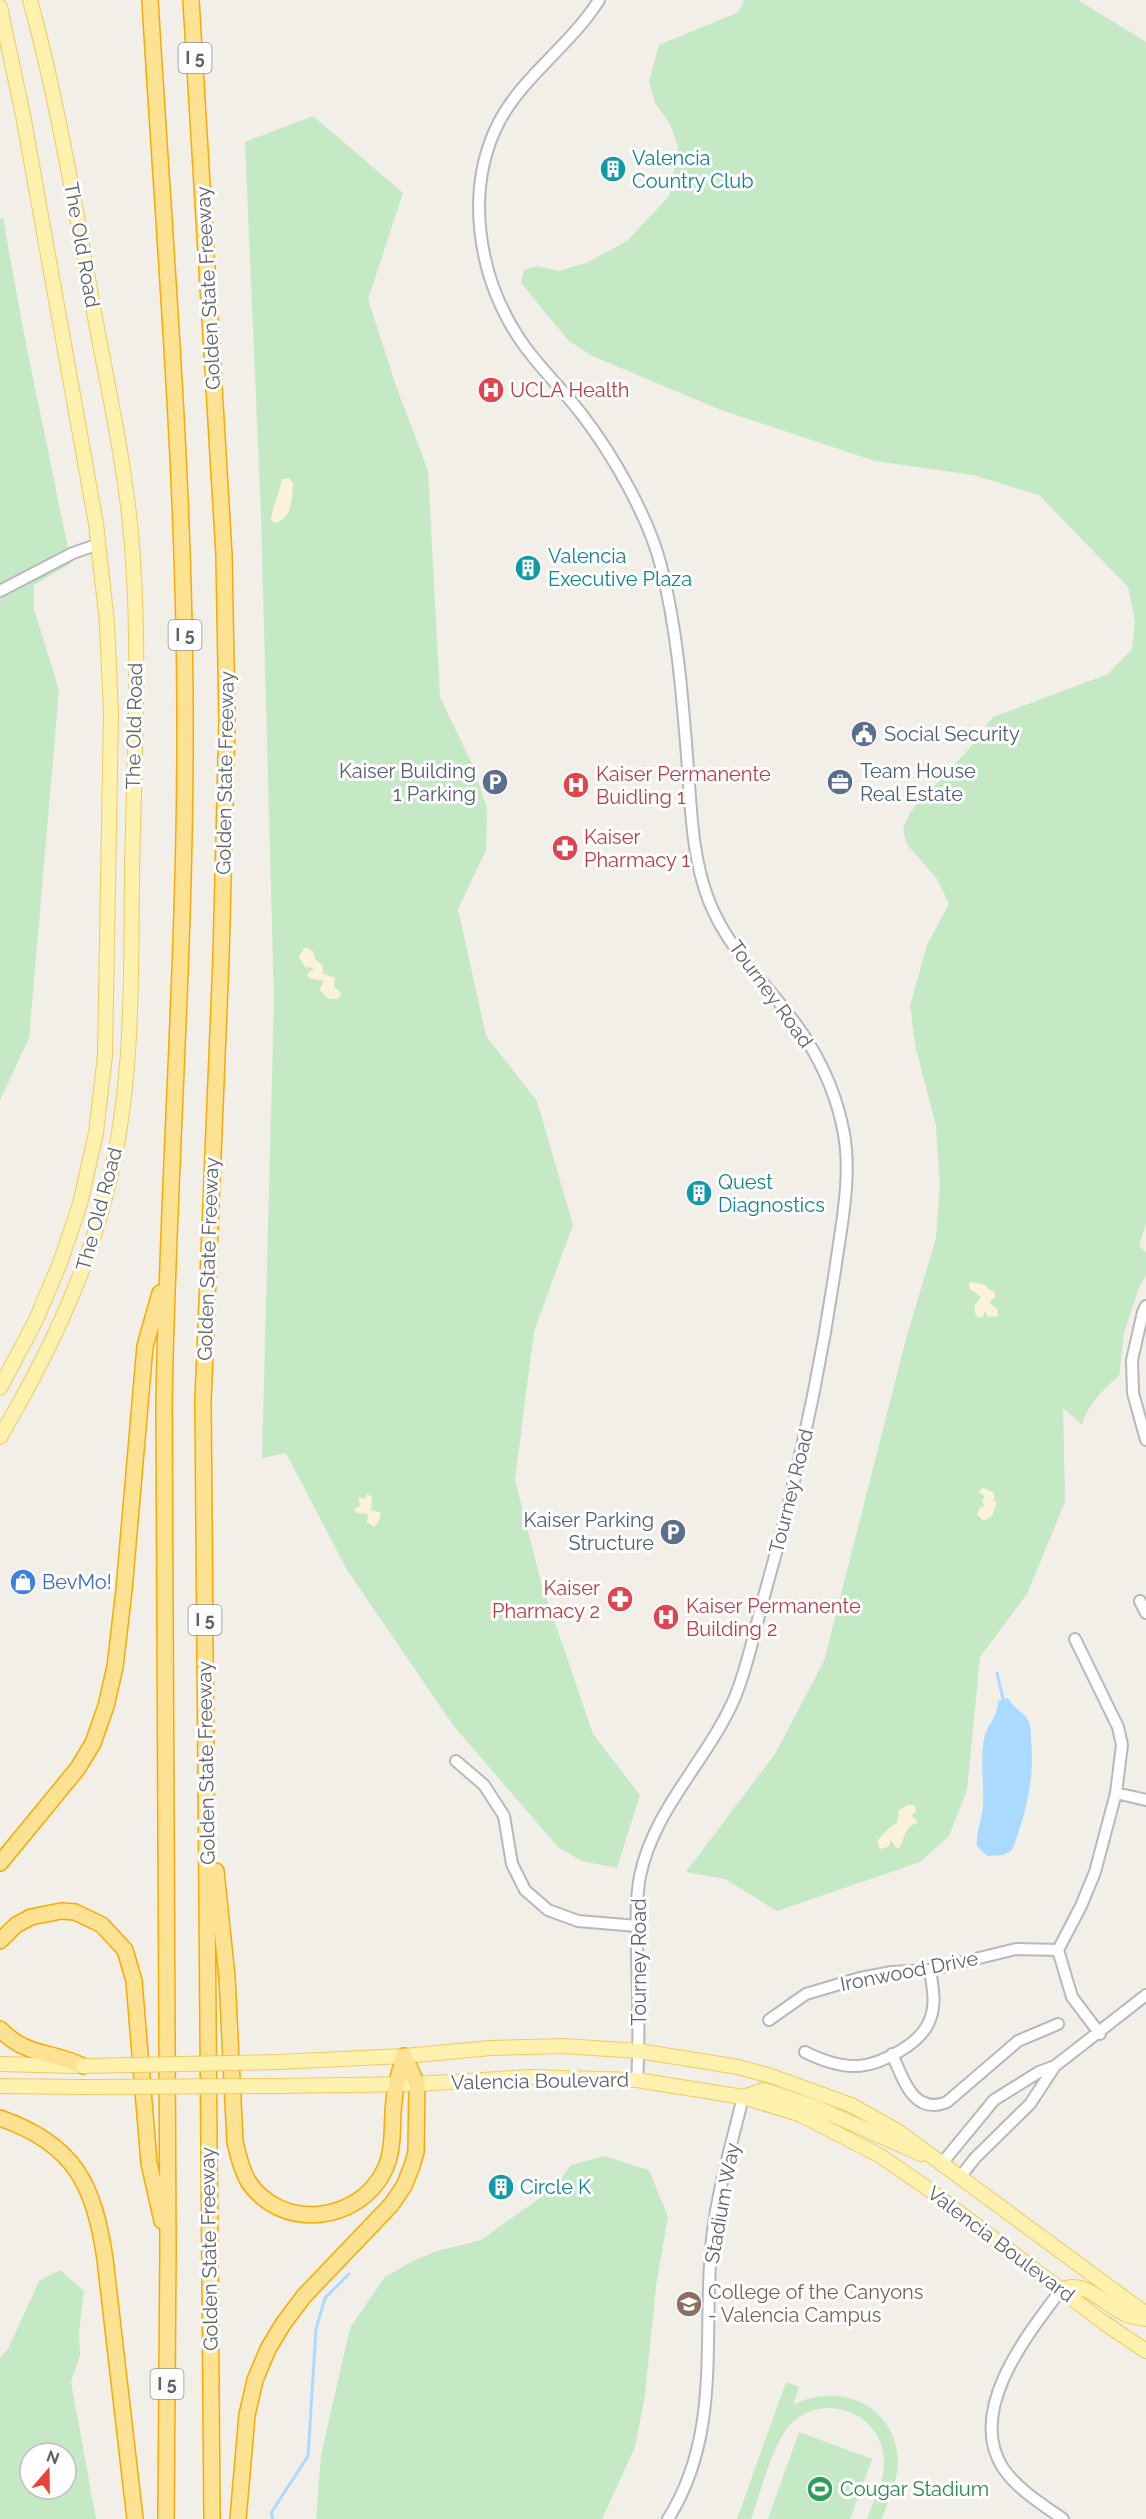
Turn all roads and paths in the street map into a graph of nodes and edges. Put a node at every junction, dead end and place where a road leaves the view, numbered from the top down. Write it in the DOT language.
graph roads {
  1 [pos="30,0"];
  2 [pos="150,0"];
  3 [pos="191,0"];
  4 [pos="599,0"];
  5 [pos="0,7"];
  6 [pos="99,544"];
  7 [pos="0,591"];
  8 [pos="166,1270"];
  9 [pos="1146,1306"];
  10 [pos="0,1388"];
  11 [pos="0,1437"];
  12 [pos="1146,1440"];
  13 [pos="1140,1601"];
  14 [pos="1146,1613"];
  15 [pos="1075,1640"];
  16 [pos="456,1761"];
  17 [pos="207,1788"];
  18 [pos="1116,1793"];
  19 [pos="1146,1800"];
  20 [pos="0,1863"];
  21 [pos="637,1926"];
  22 [pos="0,1941"];
  23 [pos="1058,1950"];
  24 [pos="930,1970"];
  25 [pos="1146,1995"];
  26 [pos="769,2020"];
  27 [pos="1058,2024"];
  28 [pos="0,2029"];
  29 [pos="1100,2034"];
  30 [pos="639,2051"];
  31 [pos="806,2052"];
  32 [pos="892,2054"];
  33 [pos="404,2056"];
  34 [pos="0,2064"];
  35 [pos="82,2066"];
  36 [pos="1055,2066"];
  37 [pos="637,2080"];
  38 [pos="396,2084"];
  39 [pos="417,2084"];
  40 [pos="0,2086"];
  41 [pos="742,2097"];
  42 [pos="0,2118"];
  43 [pos="943,2162"];
  44 [pos="961,2176"];
  45 [pos="168,2249"];
  46 [pos="1061,2290"];
  47 [pos="1146,2314"];
  48 [pos="1146,2319"];
  49 [pos="1146,2351"];
  50 [pos="135,2519"];
  51 [pos="166,2519"];
  52 [pos="212,2519"];
  53 [pos="238,2519"];
  54 [pos="668,2519"];
  55 [pos="1063,2519"];
  1 -- 11 [label="main road, The Old Road"];
  2 -- 8 [label="highway, Golden State Freeway / I 5"];
  3 -- 17 [label="highway, Golden State Freeway / I 5"];
  4 -- 21 [label="street, Tourney Road"];
  5 -- 6 [label="main road, The Old Road"];
  6 -- 7 [label="street"];
  6 -- 10 [label="main road, The Old Road"];
  8 -- 20 [label="highway"];
  8 -- 45 [label="highway, Golden State Freeway / I 5"];
  9 -- 12 [label="street"];
  13 -- 14 [label="street"];
  15 -- 18 [label="street"];
  16 -- 21 [label="street"];
  17 -- 38 [label="highway"];
  17 -- 52 [label="highway, Golden State Freeway / I 5"];
  18 -- 19 [label="street"];
  18 -- 23 [label="street"];
  21 -- 30 [label="street, Tourney Road"];
  22 -- 45 [label="highway"];
  23 -- 24 [label="street, Ironwood Drive"];
  23 -- 29 [label="street"];
  24 -- 26 [label="street, Ironwood Drive"];
  24 -- 32 [label="street"];
  25 -- 29 [label="street"];
  27 -- 32 [label="street"];
  28 -- 35 [label="highway"];
  29 -- 36 [label="street"];
  30 -- 33 [label="main road, Valencia Boulevard"];
  30 -- 37 [label="street, Tourney Road"];
  30 -- 43 [label="main road, Valencia Boulevard"];
  31 -- 32 [label="street"];
  33 -- 35 [label="main road, Valencia Boulevard, bridge"];
  33 -- 38 [label="highway"];
  33 -- 39 [label="highway"];
  34 -- 35 [label="main road, Valencia Boulevard"];
  36 -- 43 [label="street"];
  36 -- 44 [label="street"];
  37 -- 39 [label="main road, Valencia Boulevard"];
  37 -- 41 [label="main road, Valencia Boulevard"];
  38 -- 39 [label="main road, Valencia Boulevard"];
  38 -- 40 [label="main road, Valencia Boulevard, bridge"];
  39 -- 53 [label="highway"];
  41 -- 43 [label="main road"];
  41 -- 46 [label="main road, Valencia Boulevard"];
  41 -- 54 [label="street, Stadium Way"];
  42 -- 50 [label="highway"];
  43 -- 44 [label="main road, Valencia Boulevard"];
  44 -- 47 [label="main road, Valencia Boulevard"];
  45 -- 51 [label="highway, Golden State Freeway / I 5"];
  46 -- 48 [label="main road"];
  46 -- 49 [label="main road, Valencia Boulevard"];
  46 -- 55 [label="street"];
}
